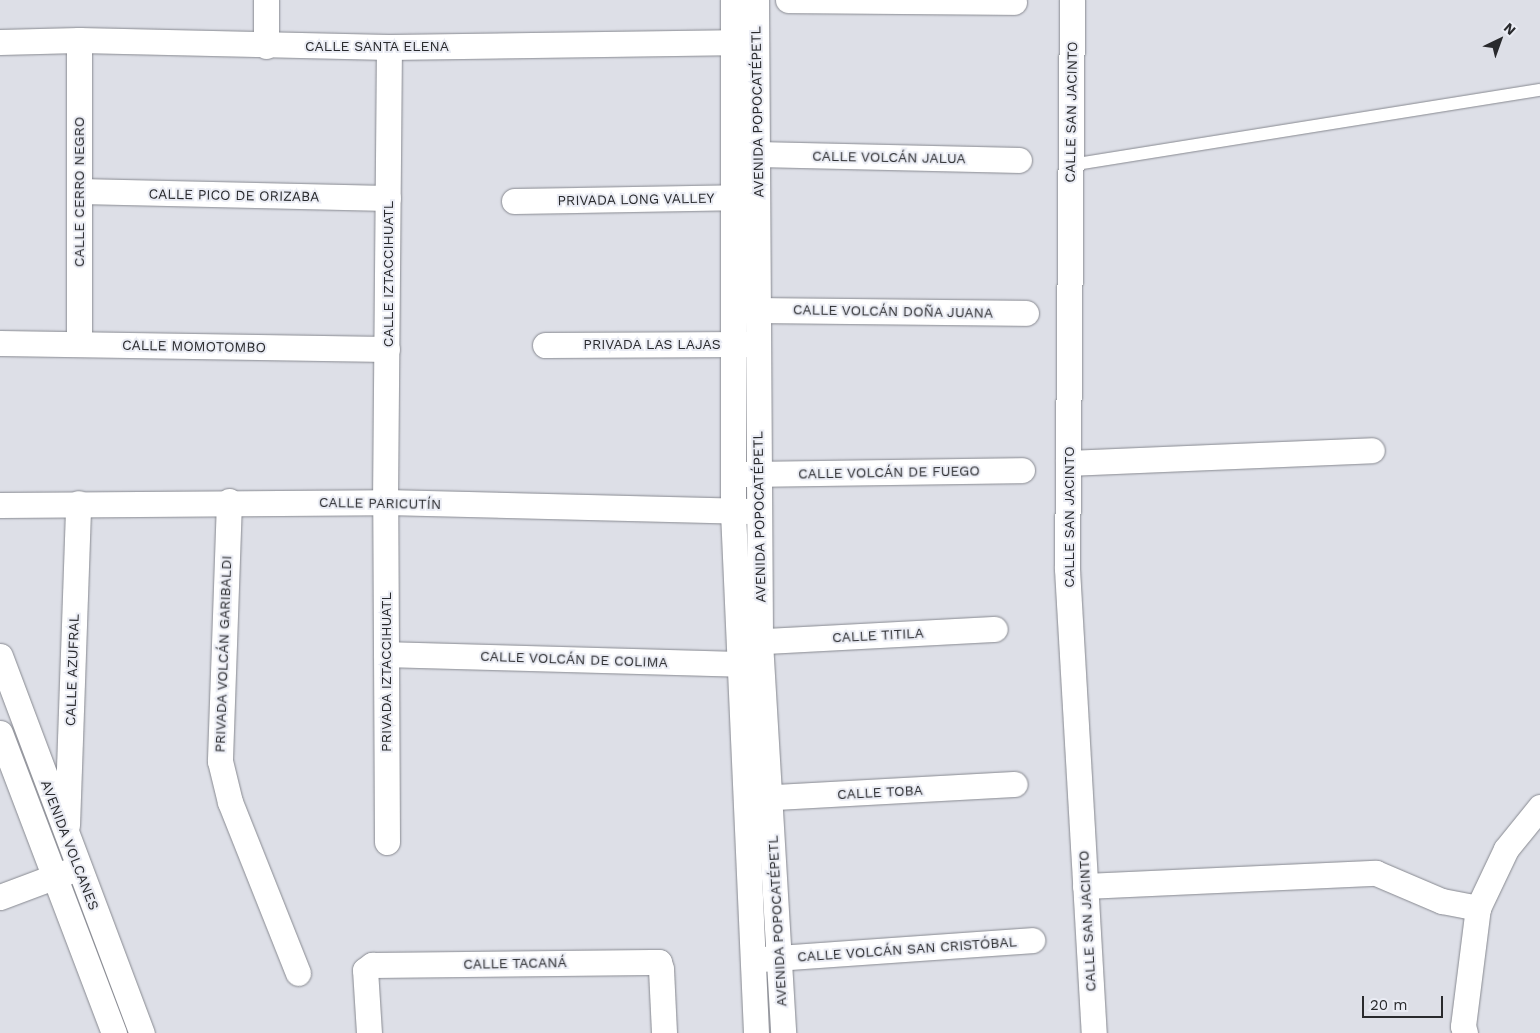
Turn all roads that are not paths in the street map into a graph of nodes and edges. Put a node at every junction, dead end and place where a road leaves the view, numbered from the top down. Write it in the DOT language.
graph roads {
  1 [pos="266,0"];
  2 [pos="733,0"];
  3 [pos="756,0"];
  4 [pos="788,0"];
  5 [pos="1072,0"];
  6 [pos="1014,2"];
  7 [pos="79,40"];
  8 [pos="743,41"];
  9 [pos="0,42"];
  10 [pos="266,46"];
  11 [pos="389,47"];
  12 [pos="1540,90"];
  13 [pos="758,154"];
  14 [pos="1019,160"];
  15 [pos="1071,165"];
  16 [pos="79,191"];
  17 [pos="759,197"];
  18 [pos="388,198"];
  19 [pos="731,198"];
  20 [pos="514,201"];
  21 [pos="759,309"];
  22 [pos="732,310"];
  23 [pos="1026,313"];
  24 [pos="0,343"];
  25 [pos="732,343"];
  26 [pos="79,344"];
  27 [pos="759,344"];
  28 [pos="546,345"];
  29 [pos="387,349"];
  30 [pos="1372,450"];
  31 [pos="1068,463"];
  32 [pos="1022,470"];
  33 [pos="745,474"];
  34 [pos="229,501"];
  35 [pos="78,502"];
  36 [pos="385,502"];
  37 [pos="0,505"];
  38 [pos="759,511"];
  39 [pos="733,512"];
  40 [pos="995,629"];
  41 [pos="749,653"];
  42 [pos="386,654"];
  43 [pos="0,656"];
  44 [pos="0,732"];
  45 [pos="1015,784"];
  46 [pos="744,798"];
  47 [pos="772,799"];
  48 [pos="1540,807"];
  49 [pos="67,838"];
  50 [pos="388,842"];
  51 [pos="78,867"];
  52 [pos="54,877"];
  53 [pos="1085,886"];
  54 [pos="0,897"];
  55 [pos="1478,908"];
  56 [pos="1032,940"];
  57 [pos="752,959"];
  58 [pos="778,959"];
  59 [pos="298,973"];
  60 [pos="114,1033"];
  61 [pos="142,1033"];
  62 [pos="369,1033"];
  63 [pos="664,1033"];
  64 [pos="756,1033"];
  65 [pos="783,1033"];
  66 [pos="1094,1033"];
  67 [pos="1465,1033"];
  1 -- 10 [label="street"];
  2 -- 8 [label="street, AVENIDA POPOCATÉPETL"];
  3 -- 8 [label="street, AVENIDA POPOCATÉPETL"];
  4 -- 6 [label="street"];
  5 -- 15 [label="street, CALLE SAN JACINTO"];
  7 -- 9 [label="street, CALLE SANTA ELENA"];
  7 -- 10 [label="street, CALLE SANTA ELENA"];
  7 -- 16 [label="street, CALLE CERRO NEGRO"];
  8 -- 11 [label="street, CALLE SANTA ELENA"];
  8 -- 13 [label="street, AVENIDA POPOCATÉPETL"];
  8 -- 19 [label="street, AVENIDA POPOCATÉPETL"];
  10 -- 11 [label="street, CALLE SANTA ELENA"];
  11 -- 18 [label="street, CALLE IZTACCIHUATL"];
  12 -- 15 [label="lane"];
  13 -- 14 [label="street, CALLE VOLCÁN JALUA"];
  13 -- 17 [label="street, AVENIDA POPOCATÉPETL"];
  15 -- 31 [label="street, CALLE SAN JACINTO"];
  16 -- 18 [label="street, CALLE PICO DE ORIZABA"];
  16 -- 26 [label="street, CALLE CERRO NEGRO"];
  17 -- 19 [label="street, PRIVADA LONG VALLEY"];
  17 -- 21 [label="street, AVENIDA POPOCATÉPETL"];
  18 -- 29 [label="street, CALLE IZTACCIHUATL"];
  19 -- 20 [label="street, PRIVADA LONG VALLEY"];
  19 -- 22 [label="street, AVENIDA POPOCATÉPETL"];
  21 -- 22 [label="street, CALLE VOLCÁN DOÑA JUANA"];
  21 -- 23 [label="street, CALLE VOLCÁN DOÑA JUANA"];
  21 -- 27 [label="street, AVENIDA POPOCATÉPETL"];
  22 -- 25 [label="street, AVENIDA POPOCATÉPETL"];
  24 -- 26 [label="street, CALLE MOMOTOMBO"];
  25 -- 27 [label="street, PRIVADA LAS LAJAS"];
  25 -- 28 [label="street, PRIVADA LAS LAJAS"];
  25 -- 33 [label="street, AVENIDA POPOCATÉPETL"];
  26 -- 29 [label="street, CALLE MOMOTOMBO"];
  27 -- 33 [label="street, AVENIDA POPOCATÉPETL"];
  29 -- 36 [label="street, CALLE IZTACCIHUATL"];
  30 -- 31 [label="street"];
  31 -- 53 [label="street, CALLE SAN JACINTO"];
  32 -- 33 [label="street, CALLE VOLCÁN DE FUEGO"];
  33 -- 38 [label="street, AVENIDA POPOCATÉPETL"];
  33 -- 39 [label="street, AVENIDA POPOCATÉPETL"];
  34 -- 35 [label="street, CALLE PARICUTÍN"];
  34 -- 36 [label="street, CALLE PARICUTÍN"];
  34 -- 59 [label="street, PRIVADA VOLCÁN GARIBALDI"];
  35 -- 37 [label="street, CALLE PARICUTÍN"];
  35 -- 49 [label="street, CALLE AZUFRAL"];
  36 -- 39 [label="street, CALLE PARICUTÍN"];
  36 -- 42 [label="street, PRIVADA IZTACCIHUATL"];
  38 -- 39 [label="street, CALLE PARICUTÍN"];
  38 -- 41 [label="street, AVENIDA POPOCATÉPETL"];
  39 -- 41 [label="street, AVENIDA POPOCATÉPETL"];
  40 -- 41 [label="street, CALLE TITILA"];
  41 -- 42 [label="street, CALLE VOLCÁN DE COLIMA"];
  41 -- 46 [label="street, AVENIDA POPOCATÉPETL"];
  41 -- 47 [label="street, AVENIDA POPOCATÉPETL"];
  42 -- 50 [label="street, PRIVADA IZTACCIHUATL"];
  43 -- 49 [label="street, AVENIDA VOLCANES"];
  44 -- 52 [label="street, AVENIDA VOLCANES"];
  45 -- 47 [label="street, CALLE TOBA"];
  46 -- 47 [label="street, CALLE TOBA"];
  46 -- 57 [label="street, AVENIDA POPOCATÉPETL"];
  47 -- 58 [label="street, AVENIDA POPOCATÉPETL"];
  48 -- 55 [label="street"];
  49 -- 51 [label="street, AVENIDA VOLCANES"];
  51 -- 52 [label="street"];
  51 -- 61 [label="street, AVENIDA VOLCANES"];
  52 -- 54 [label="street"];
  52 -- 60 [label="street, AVENIDA VOLCANES"];
  53 -- 55 [label="street"];
  53 -- 66 [label="street, CALLE SAN JACINTO"];
  55 -- 67 [label="street"];
  56 -- 58 [label="street, CALLE VOLCÁN SAN CRISTÓBAL"];
  57 -- 58 [label="street, CALLE VOLCÁN SAN CRISTÓBAL"];
  57 -- 64 [label="street, AVENIDA POPOCATÉPETL"];
  58 -- 65 [label="street, AVENIDA POPOCATÉPETL"];
  62 -- 63 [label="street, CALLE TACANÁ"];
}
